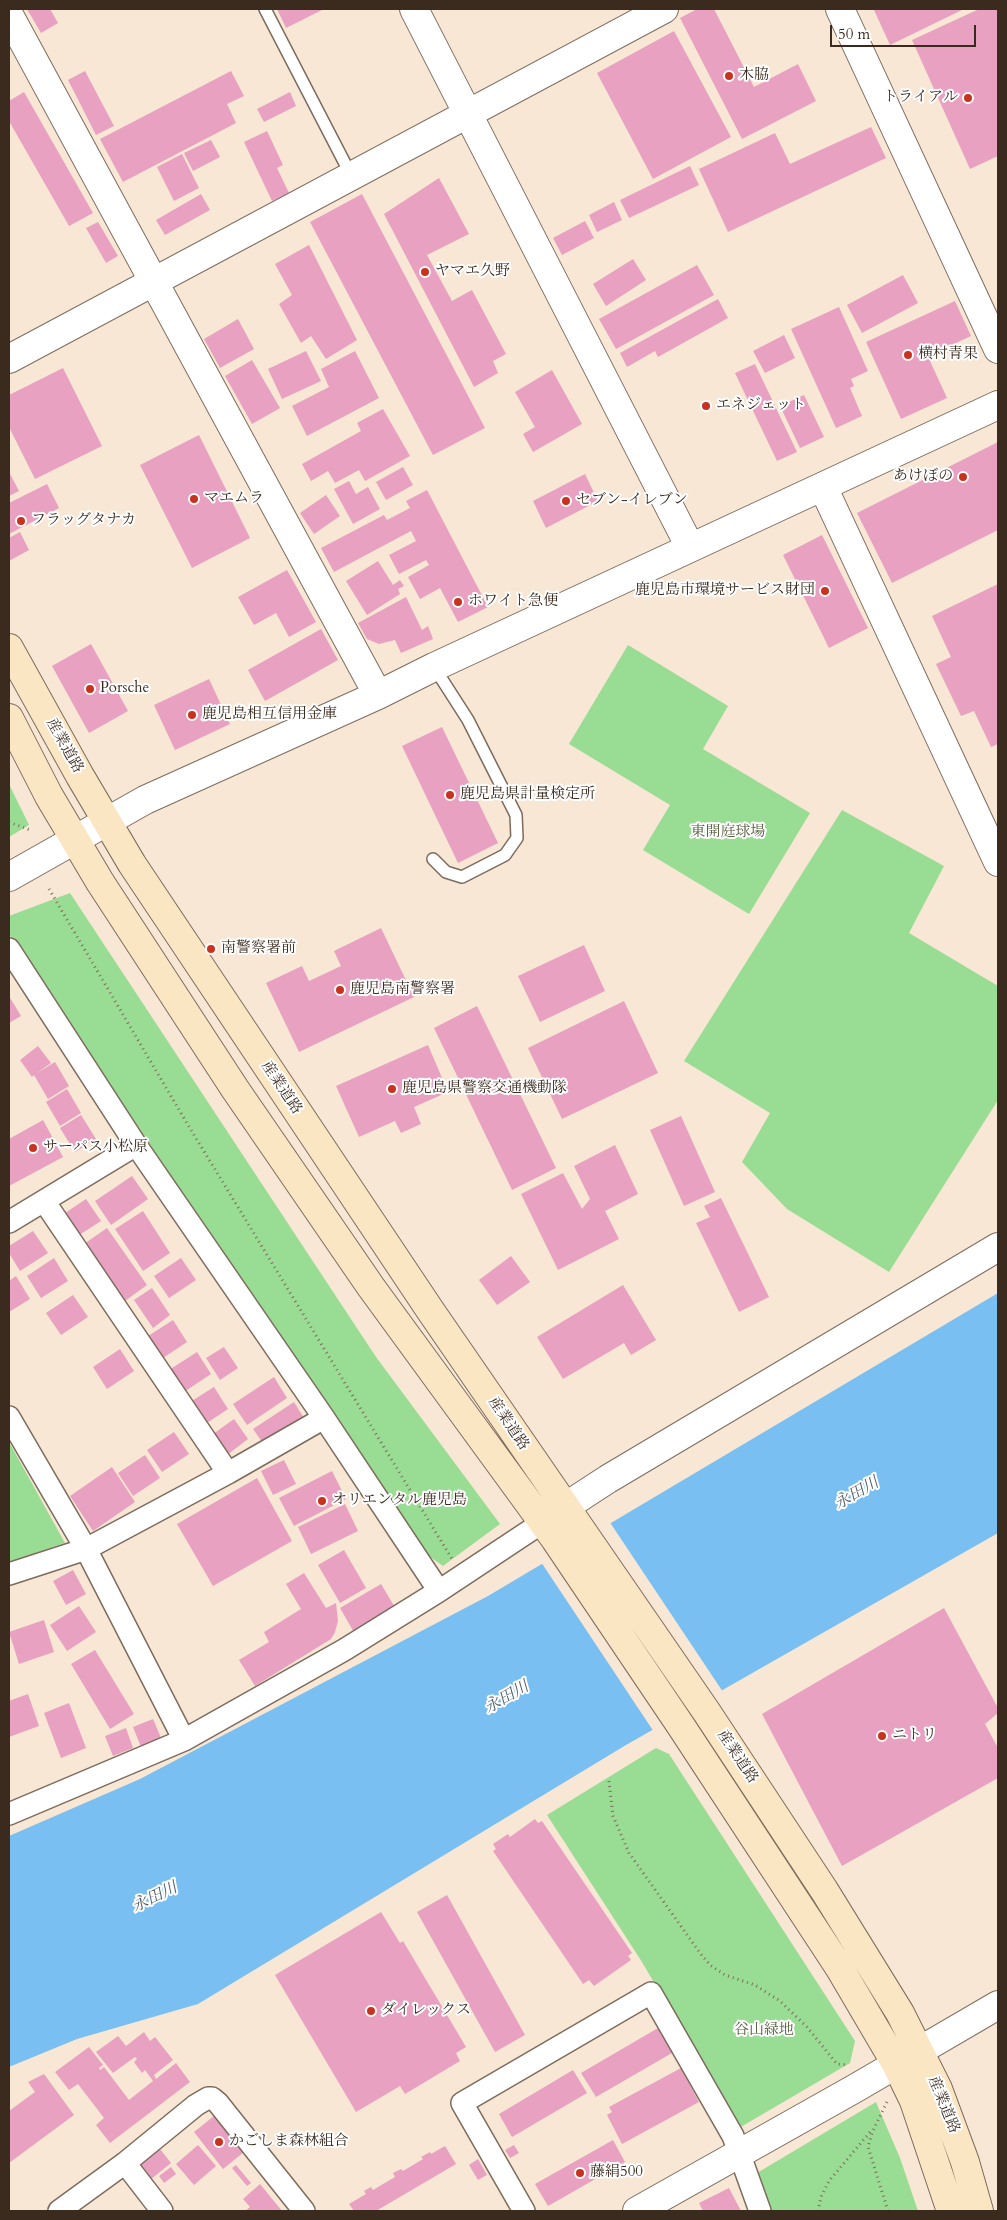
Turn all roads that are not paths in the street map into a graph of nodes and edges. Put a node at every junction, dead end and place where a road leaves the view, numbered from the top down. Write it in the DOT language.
graph roads {
  1 [pos="265,9"];
  2 [pos="414,9"];
  3 [pos="664,9"];
  4 [pos="840,9"];
  5 [pos="9,15"];
  6 [pos="468,113"];
  7 [pos="352,177"];
  8 [pos="154,281"];
  9 [pos="998,349"];
  10 [pos="9,359"];
  11 [pos="998,405"];
  12 [pos="823,487"];
  13 [pos="690,547"];
  14 [pos="9,648"];
  15 [pos="434,667"];
  16 [pos="378,695"];
  17 [pos="9,718"];
  18 [pos="108,822"];
  19 [pos="76,840"];
  20 [pos="433,859"];
  21 [pos="998,862"];
  22 [pos="9,877"];
  23 [pos="9,949"];
  24 [pos="136,1145"];
  25 [pos="44,1201"];
  26 [pos="9,1222"];
  27 [pos="998,1247"];
  28 [pos="9,1417"];
  29 [pos="324,1418"];
  30 [pos="228,1473"];
  31 [pos="560,1524"];
  32 [pos="86,1550"];
  33 [pos="9,1574"];
  34 [pos="438,1591"];
  35 [pos="184,1740"];
  36 [pos="9,1814"];
  37 [pos="998,2005"];
  38 [pos="907,2057"];
  39 [pos="739,2154"];
  40 [pos="125,2163"];
  41 [pos="59,2211"];
  42 [pos="162,2211"];
  43 [pos="304,2211"];
  44 [pos="524,2211"];
  45 [pos="637,2211"];
  46 [pos="760,2211"];
  47 [pos="951,2211"];
  48 [pos="979,2211"];
  1 -- 7 [label="lane"];
  2 -- 6 [label="street"];
  3 -- 6 [label="street"];
  4 -- 9 [label="street"];
  5 -- 8 [label="street"];
  6 -- 7 [label="street"];
  6 -- 13 [label="street"];
  7 -- 8 [label="street"];
  8 -- 10 [label="street"];
  8 -- 16 [label="street"];
  11 -- 12 [label="street"];
  12 -- 13 [label="street"];
  12 -- 21 [label="street"];
  13 -- 15 [label="street"];
  14 -- 18 [label="main road, 産業道路"];
  15 -- 16 [label="street"];
  15 -- 20 [label="lane"];
  16 -- 18 [label="street"];
  17 -- 19 [label="main road, 産業道路"];
  18 -- 19 [label="street"];
  18 -- 31 [label="main road, 産業道路"];
  19 -- 22 [label="street"];
  19 -- 31 [label="main road, 産業道路"];
  23 -- 24 [label="street"];
  24 -- 25 [label="street"];
  24 -- 29 [label="street"];
  25 -- 26 [label="street"];
  25 -- 30 [label="street"];
  27 -- 31 [label="street"];
  28 -- 32 [label="street"];
  29 -- 30 [label="street"];
  29 -- 34 [label="street"];
  30 -- 32 [label="street"];
  31 -- 34 [label="street"];
  31 -- 38 [label="main road, 産業道路"];
  31 -- 38 [label="main road, 産業道路"];
  32 -- 33 [label="street"];
  32 -- 35 [label="street"];
  34 -- 35 [label="street"];
  35 -- 36 [label="street"];
  37 -- 38 [label="street"];
  38 -- 39 [label="street"];
  38 -- 47 [label="main road, 産業道路"];
  38 -- 48 [label="main road, 産業道路"];
  39 -- 44 [label="street"];
  39 -- 45 [label="street"];
  39 -- 46 [label="street"];
  40 -- 41 [label="street"];
  40 -- 42 [label="street"];
  40 -- 43 [label="street"];
}
